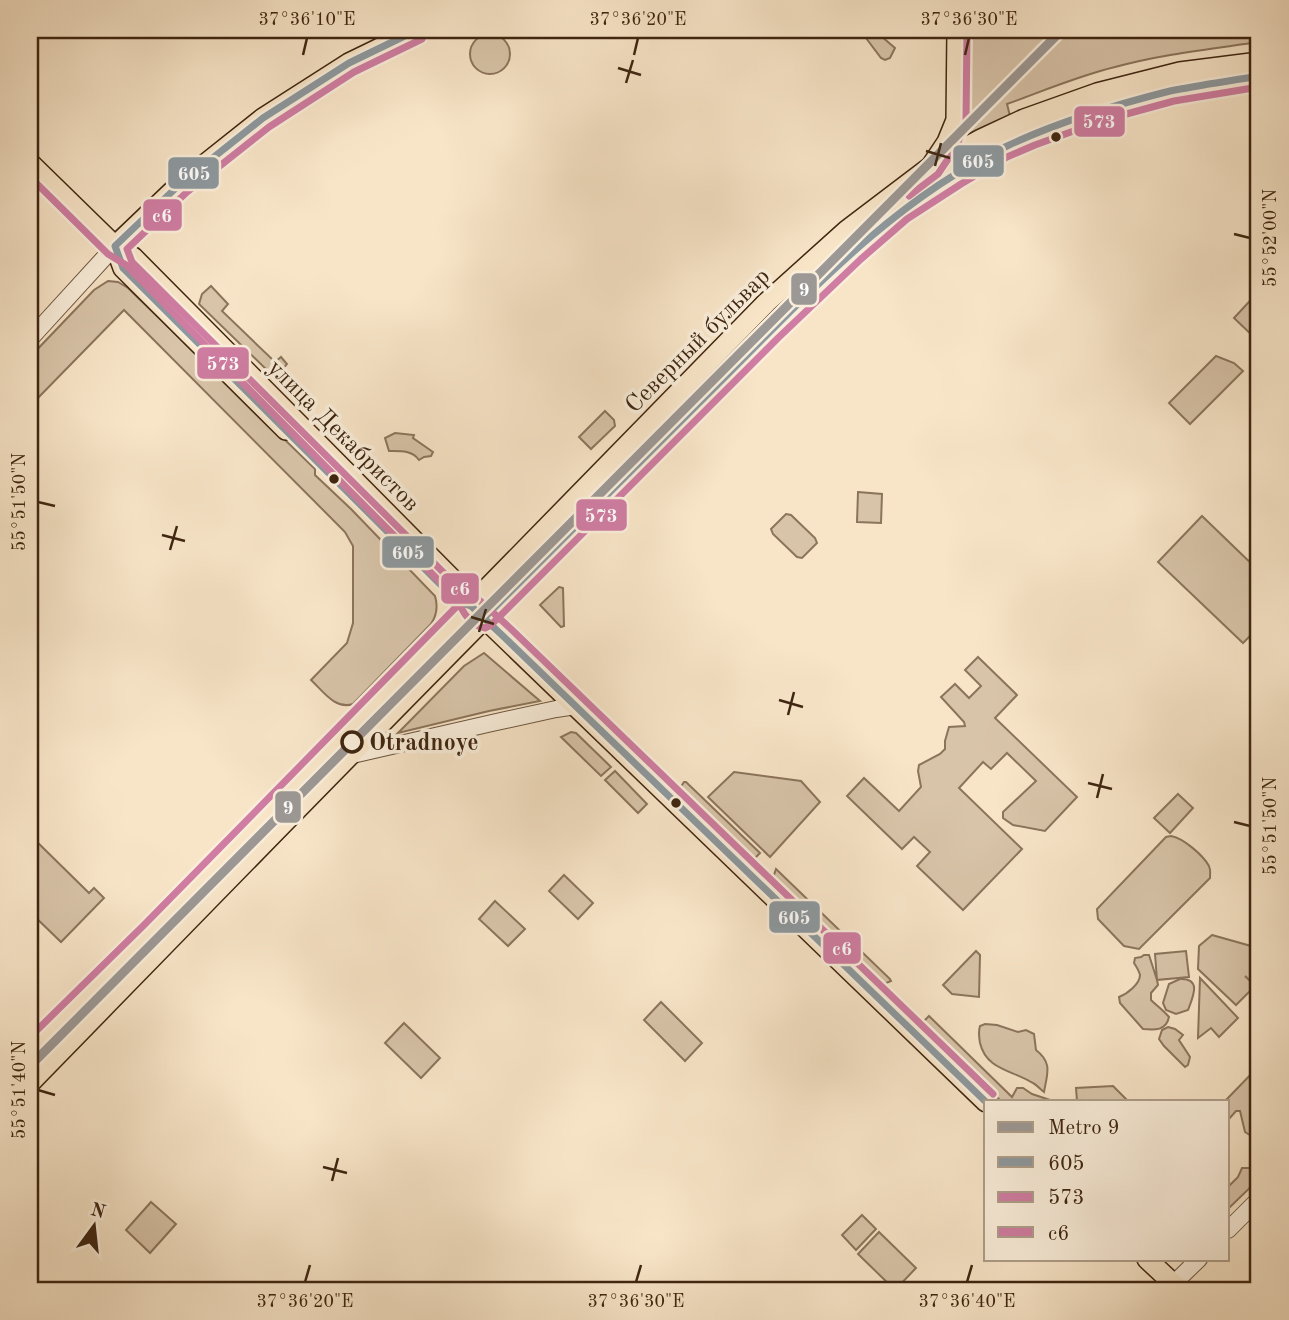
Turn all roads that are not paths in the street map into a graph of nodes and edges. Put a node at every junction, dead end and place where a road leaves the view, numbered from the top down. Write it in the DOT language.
graph roads {
  1 [pos="416,30"];
  2 [pos="957,30"];
  3 [pos="1259,62"];
  4 [pos="1259,76"];
  5 [pos="30,163"];
  6 [pos="930,167"];
  7 [pos="115,246"];
  8 [pos="30,339"];
  9 [pos="477,612"];
  10 [pos="576,706"];
  11 [pos="348,756"];
  12 [pos="30,1052"];
  13 [pos="30,1083"];
  14 [pos="984,1100"];
  15 [pos="1259,1199"];
  16 [pos="1230,1228"];
  17 [pos="1148,1260"];
  18 [pos="1198,1260"];
  19 [pos="1173,1288"];
  1 -- 7 [label="main road"];
  2 -- 6 [label="main road"];
  3 -- 6 [label="main road, Северный бульвар"];
  4 -- 9 [label="main road, Северный бульвар"];
  5 -- 7 [label="main road, улица Декабристов"];
  6 -- 9 [label="main road, Северный бульвар"];
  7 -- 8 [label="street"];
  7 -- 9 [label="main road, улица Декабристов"];
  9 -- 10 [label="main road, улица Декабристов"];
  9 -- 11 [label="main road"];
  9 -- 12 [label="main road"];
  10 -- 11 [label="street"];
  10 -- 14 [label="main road, улица Декабристов"];
  11 -- 13 [label="main road"];
  15 -- 16 [label="street"];
  17 -- 19 [label="main road"];
  18 -- 19 [label="street"];
}
